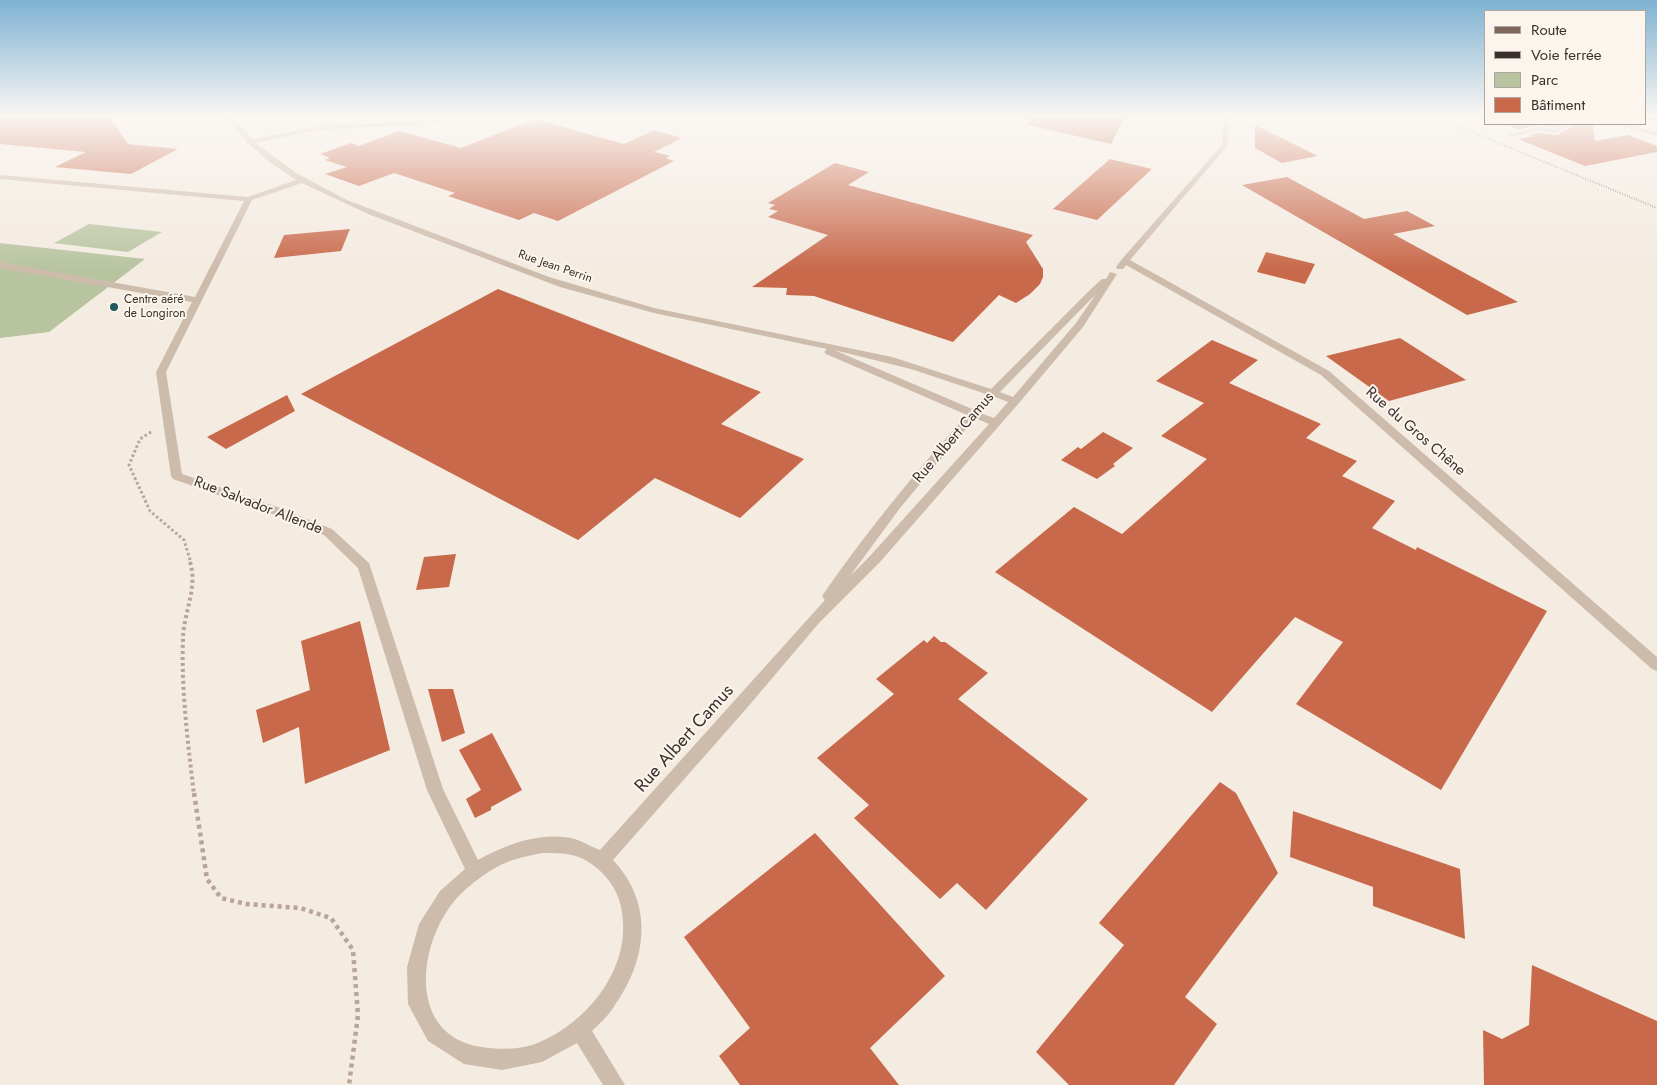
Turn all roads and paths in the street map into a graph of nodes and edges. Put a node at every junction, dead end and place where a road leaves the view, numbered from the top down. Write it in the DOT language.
graph roads {
  1 [pos="283,168"];
  2 [pos="1205,168"];
  3 [pos="0,177"];
  4 [pos="302,180"];
  5 [pos="249,199"];
  6 [pos="1125,261"];
  7 [pos="0,265"];
  8 [pos="1113,274"];
  9 [pos="198,300"];
  10 [pos="810,344"];
  11 [pos="993,392"];
  12 [pos="1015,401"];
  13 [pos="972,414"];
  14 [pos="169,421"];
  15 [pos="995,423"];
  16 [pos="814,619"];
  17 [pos="1657,665"];
  18 [pos="602,860"];
  19 [pos="475,870"];
  20 [pos="580,1030"];
  21 [pos="349,1085"];
  22 [pos="615,1085"];
  1 -- 4 [label="street"];
  2 -- 6 [label="street, Rue Albert Camus"];
  3 -- 5 [label="street"];
  4 -- 5 [label="street"];
  4 -- 10 [label="street, Rue Jean Perrin"];
  5 -- 9 [label="street, Rue Salvador Allende"];
  6 -- 8 [label="street, Rue Albert Camus"];
  6 -- 17 [label="street, Rue du Gros Chêne"];
  7 -- 9 [label="street"];
  8 -- 11 [label="street, Rue Albert Camus"];
  8 -- 12 [label="street, Rue Albert Camus"];
  9 -- 14 [label="street, Rue Salvador Allende"];
  10 -- 11 [label="street, Rue Jean Perrin"];
  10 -- 13 [label="street, Rue Jean Perrin"];
  11 -- 12 [label="street, Rue Jean Perrin"];
  11 -- 13 [label="street, Rue Albert Camus"];
  12 -- 15 [label="street, Rue Albert Camus"];
  13 -- 15 [label="street, Rue Jean Perrin"];
  13 -- 16 [label="street, Rue Albert Camus"];
  14 -- 19 [label="street, Rue Salvador Allende"];
  14 -- 21 [label="path"];
  15 -- 16 [label="street, Rue Albert Camus"];
  16 -- 18 [label="street, Rue Albert Camus"];
  18 -- 19 [label="street"];
  18 -- 20 [label="street"];
  19 -- 20 [label="street"];
  20 -- 22 [label="street"];
}
